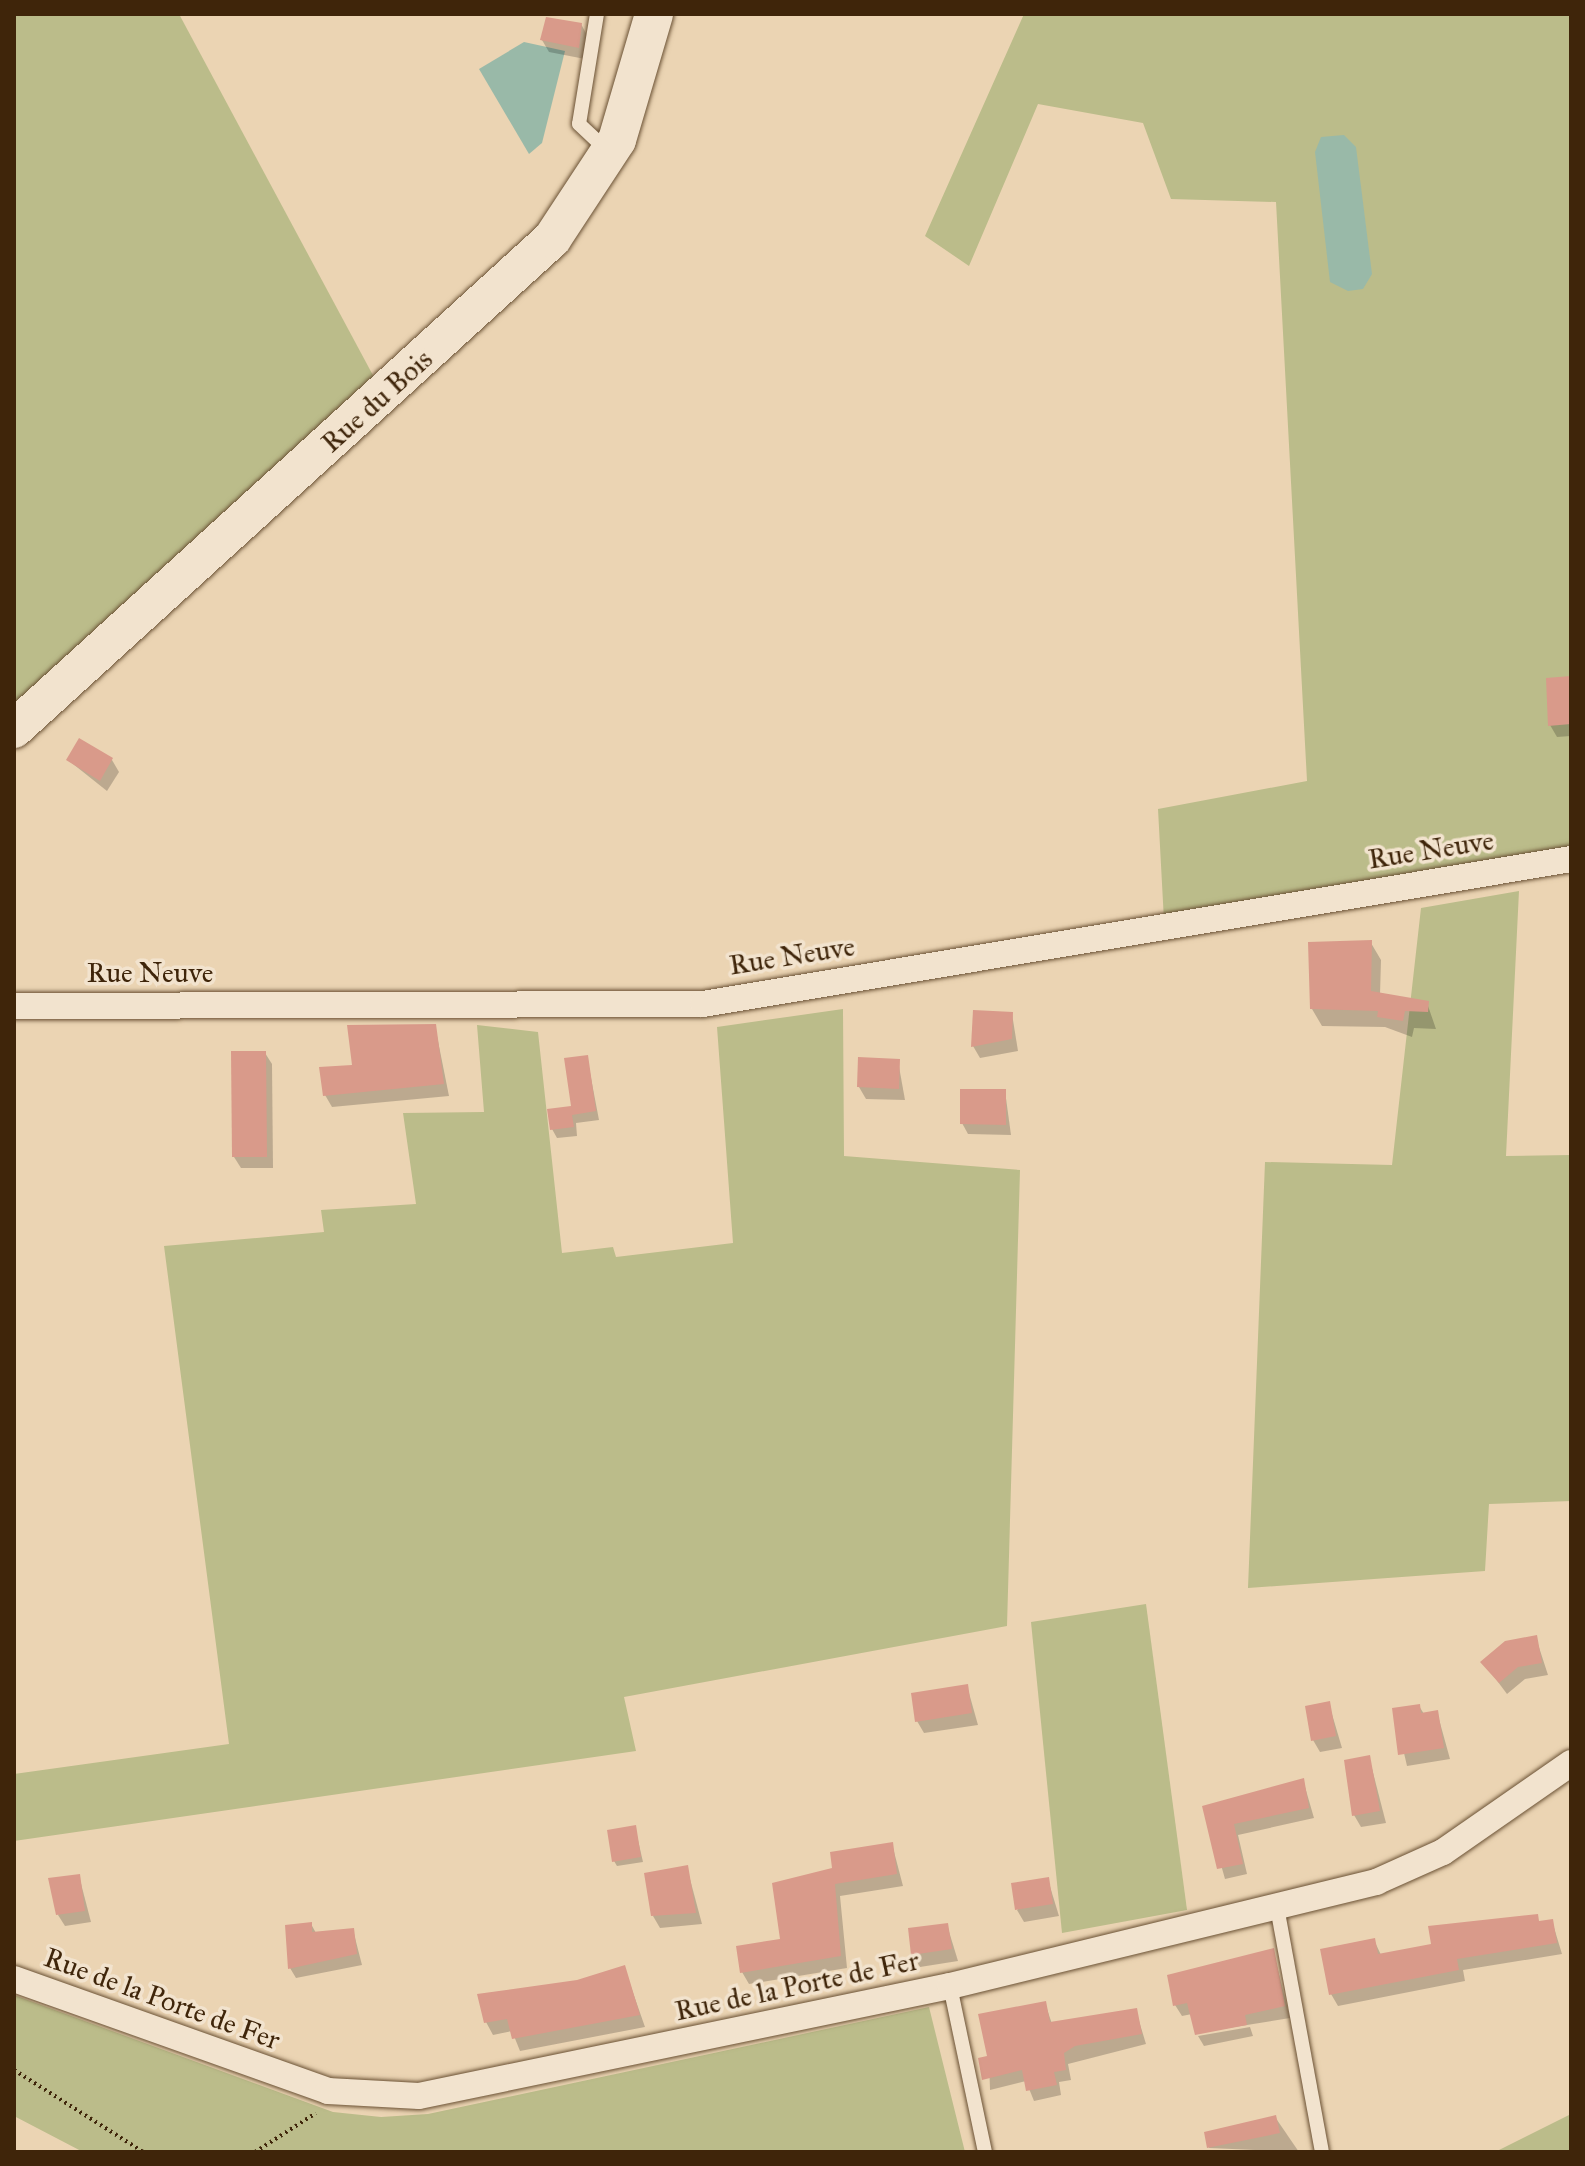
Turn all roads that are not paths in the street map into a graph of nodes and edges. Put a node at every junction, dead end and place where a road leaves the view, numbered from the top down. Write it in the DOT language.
graph roads {
  1 [pos="654,14"];
  2 [pos="594,15"];
  3 [pos="611,153"];
  4 [pos="14,729"];
  5 [pos="1571,859"];
  6 [pos="14,1006"];
  7 [pos="1571,1763"];
  8 [pos="1277,1907"];
  9 [pos="14,1979"];
  10 [pos="950,1986"];
  11 [pos="985,2152"];
  12 [pos="1322,2152"];
  1 -- 3 [label="street, Rue du Bois"];
  2 -- 3 [label="lane"];
  3 -- 4 [label="street, Rue du Bois"];
  5 -- 6 [label="street, Rue Neuve"];
  7 -- 8 [label="street, Rue de la Porte de Fer"];
  8 -- 10 [label="street, Rue de la Porte de Fer"];
  8 -- 12 [label="lane"];
  9 -- 10 [label="street, Rue de la Porte de Fer"];
  10 -- 11 [label="lane"];
}
